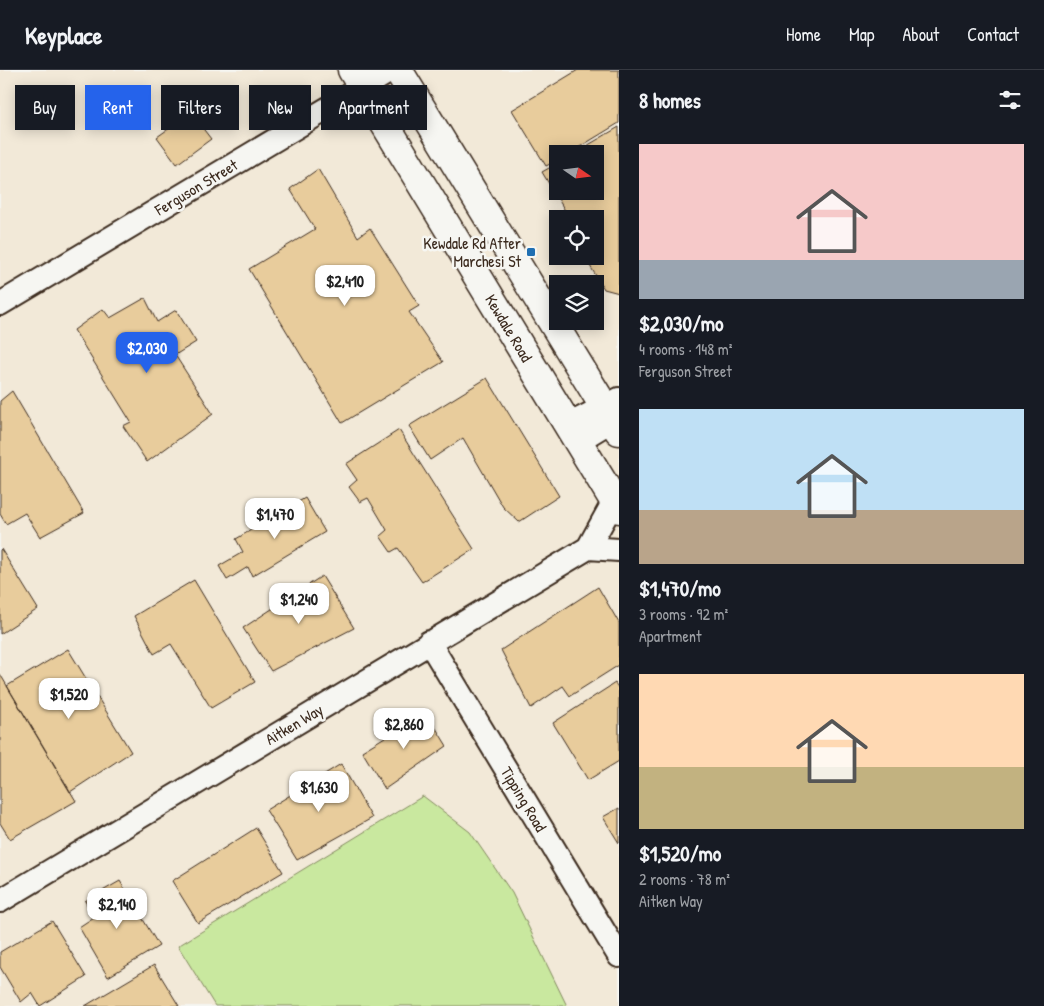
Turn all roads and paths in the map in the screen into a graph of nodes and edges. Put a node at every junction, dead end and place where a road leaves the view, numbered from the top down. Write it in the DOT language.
graph roads {
  1 [pos="392,70"];
  2 [pos="398,70"];
  3 [pos="358,79"];
  4 [pos="0,304"];
  5 [pos="615,414"];
  6 [pos="573,433"];
  7 [pos="616,505"];
  8 [pos="588,548"];
  9 [pos="619,550"];
  10 [pos="429,642"];
  11 [pos="0,901"];
  12 [pos="619,956"];
  1 -- 3 [label="street, Ferguson Street"];
  2 -- 5 [label="main road"];
  3 -- 4 [label="street, Ferguson Street"];
  3 -- 6 [label="main road, Kewdale Road"];
  5 -- 6 [label="street"];
  6 -- 7 [label="main road, Kewdale Road"];
  7 -- 8 [label="street"];
  8 -- 9 [label="street"];
  8 -- 10 [label="street, Aitken Way"];
  10 -- 11 [label="street, Aitken Way"];
  10 -- 12 [label="street, Tipping Road"];
}
